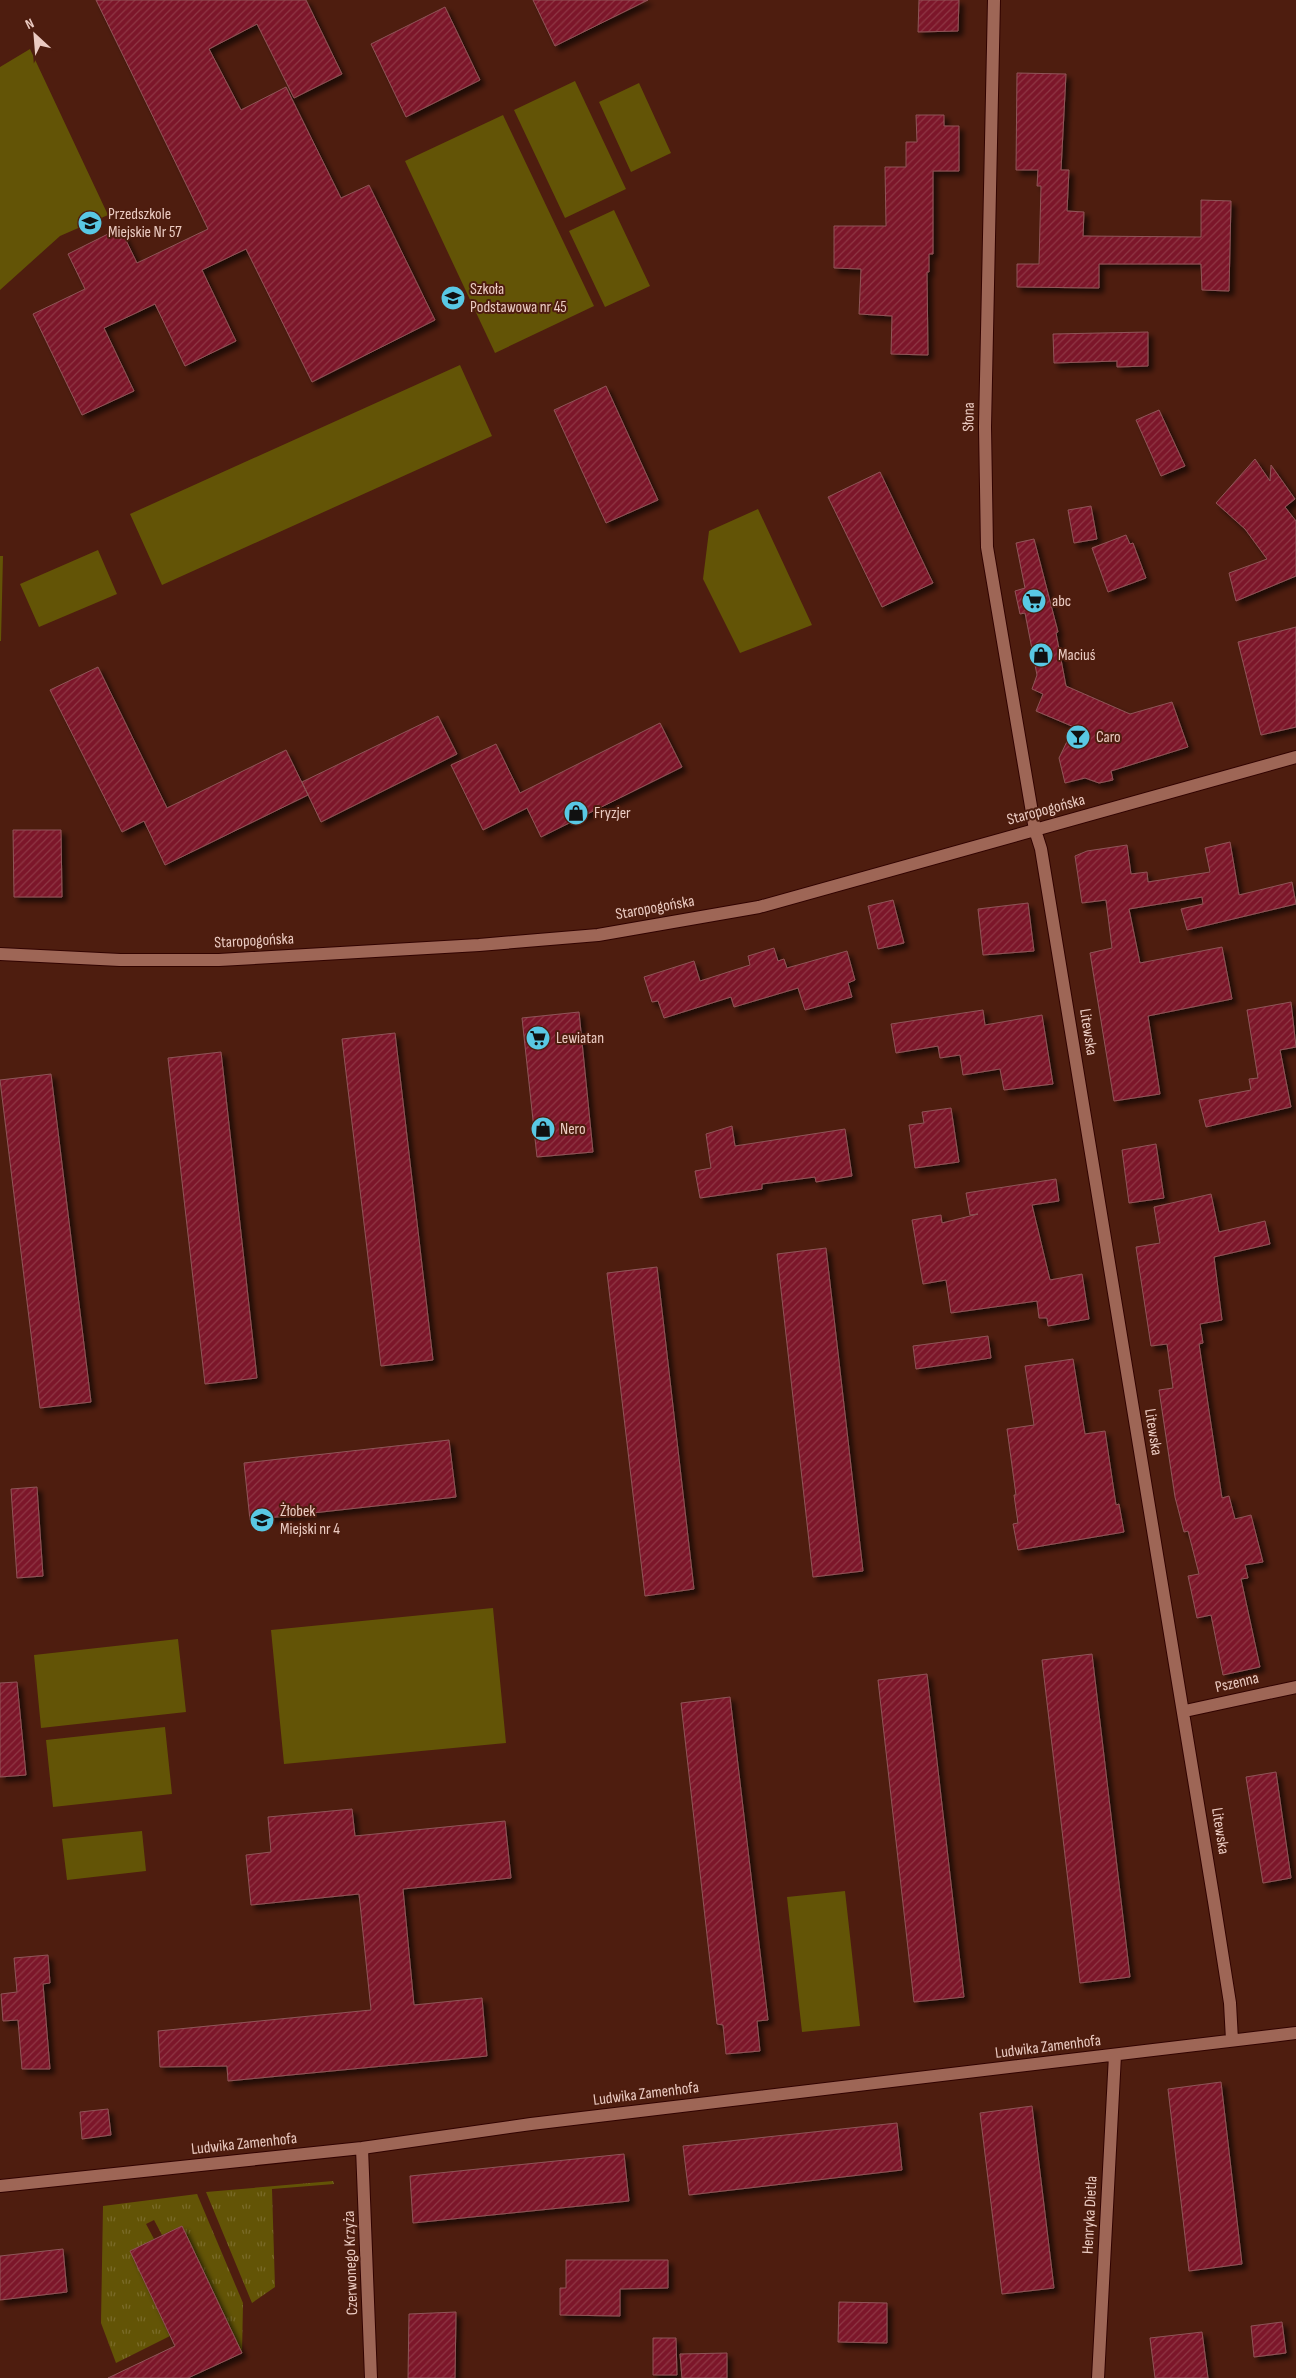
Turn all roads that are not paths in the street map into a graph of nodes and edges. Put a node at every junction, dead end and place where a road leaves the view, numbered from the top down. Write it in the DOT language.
graph roads {
  1 [pos="994,0"];
  2 [pos="1296,757"];
  3 [pos="1035,830"];
  4 [pos="0,954"];
  5 [pos="1296,1686"];
  6 [pos="1185,1711"];
  7 [pos="1296,2033"];
  8 [pos="1232,2040"];
  9 [pos="1116,2055"];
  10 [pos="362,2148"];
  11 [pos="0,2186"];
  12 [pos="371,2378"];
  13 [pos="1098,2378"];
  1 -- 3 [label="street, Słona"];
  2 -- 3 [label="street, Staropogońska"];
  3 -- 4 [label="street, Staropogońska"];
  3 -- 6 [label="street, Litewska"];
  5 -- 6 [label="street, Pszenna"];
  6 -- 8 [label="street, Litewska"];
  7 -- 8 [label="street, Ludwika Zamenhofa"];
  8 -- 9 [label="street, Ludwika Zamenhofa"];
  9 -- 10 [label="street, Ludwika Zamenhofa"];
  9 -- 13 [label="street, Henryka Dietla"];
  10 -- 11 [label="street, Ludwika Zamenhofa"];
  10 -- 12 [label="street, Czerwonego Krzyża"];
}
